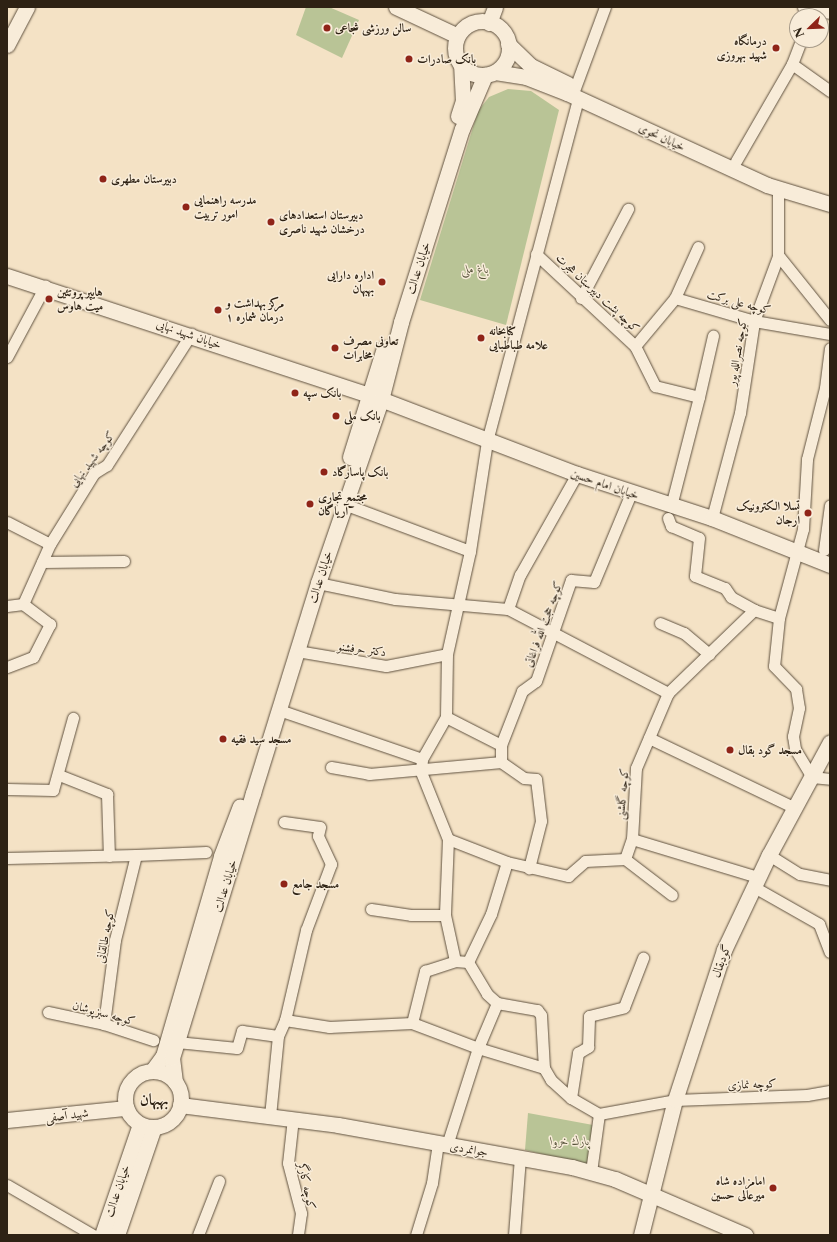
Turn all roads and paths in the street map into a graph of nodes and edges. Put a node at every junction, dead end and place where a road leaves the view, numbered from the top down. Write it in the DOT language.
graph roads {
  1 [pos="396,7"];
  2 [pos="495,7"];
  3 [pos="604,7"];
  4 [pos="27,9"];
  5 [pos="489,23"];
  6 [pos="458,36"];
  7 [pos="508,44"];
  8 [pos="7,45"];
  9 [pos="798,48"];
  10 [pos="792,64"];
  11 [pos="461,65"];
  12 [pos="490,74"];
  13 [pos="830,91"];
  14 [pos="576,92"];
  15 [pos="736,161"];
  16 [pos="778,189"];
  17 [pos="830,194"];
  18 [pos="830,204"];
  19 [pos="628,209"];
  20 [pos="698,247"];
  21 [pos="536,254"];
  22 [pos="778,255"];
  23 [pos="7,276"];
  24 [pos="45,286"];
  25 [pos="581,298"];
  26 [pos="675,298"];
  27 [pos="830,320"];
  28 [pos="754,321"];
  29 [pos="191,334"];
  30 [pos="830,334"];
  31 [pos="713,336"];
  32 [pos="635,346"];
  33 [pos="830,348"];
  34 [pos="7,357"];
  35 [pos="375,397"];
  36 [pos="700,397"];
  37 [pos="487,441"];
  38 [pos="577,474"];
  39 [pos="631,493"];
  40 [pos="344,504"];
  41 [pos="830,506"];
  42 [pos="670,512"];
  43 [pos="712,518"];
  44 [pos="7,522"];
  45 [pos="50,544"];
  46 [pos="827,548"];
  47 [pos="470,551"];
  48 [pos="804,554"];
  49 [pos="124,560"];
  50 [pos="42,562"];
  51 [pos="830,565"];
  52 [pos="318,583"];
  53 [pos="23,604"];
  54 [pos="456,604"];
  55 [pos="7,606"];
  56 [pos="508,609"];
  57 [pos="754,610"];
  58 [pos="779,618"];
  59 [pos="660,623"];
  60 [pos="554,636"];
  61 [pos="297,651"];
  62 [pos="448,654"];
  63 [pos="709,654"];
  64 [pos="7,667"];
  65 [pos="668,692"];
  66 [pos="279,710"];
  67 [pos="446,717"];
  68 [pos="73,718"];
  69 [pos="649,738"];
  70 [pos="830,742"];
  71 [pos="501,745"];
  72 [pos="422,759"];
  73 [pos="502,762"];
  74 [pos="331,767"];
  75 [pos="421,772"];
  76 [pos="59,775"];
  77 [pos="812,777"];
  78 [pos="830,779"];
  79 [pos="7,789"];
  80 [pos="795,808"];
  81 [pos="284,822"];
  82 [pos="448,839"];
  83 [pos="632,839"];
  84 [pos="206,852"];
  85 [pos="136,855"];
  86 [pos="109,856"];
  87 [pos="769,856"];
  88 [pos="7,858"];
  89 [pos="625,859"];
  90 [pos="507,862"];
  91 [pos="529,868"];
  92 [pos="830,880"];
  93 [pos="756,882"];
  94 [pos="672,895"];
  95 [pos="371,909"];
  96 [pos="445,915"];
  97 [pos="830,952"];
  98 [pos="644,958"];
  99 [pos="455,962"];
  100 [pos="468,962"];
  101 [pos="497,1003"];
  102 [pos="48,1012"];
  103 [pos="285,1020"];
  104 [pos="412,1023"];
  105 [pos="104,1024"];
  106 [pos="278,1036"];
  107 [pos="153,1040"];
  108 [pos="177,1042"];
  109 [pos="478,1048"];
  110 [pos="544,1068"];
  111 [pos="152,1071"];
  112 [pos="175,1082"];
  113 [pos="830,1091"];
  114 [pos="571,1098"];
  115 [pos="675,1100"];
  116 [pos="180,1105"];
  117 [pos="126,1108"];
  118 [pos="599,1114"];
  119 [pos="270,1116"];
  120 [pos="292,1118"];
  121 [pos="7,1120"];
  122 [pos="147,1126"];
  123 [pos="443,1144"];
  124 [pos="520,1157"];
  125 [pos="591,1172"];
  126 [pos="219,1181"];
  127 [pos="7,1185"];
  128 [pos="650,1194"];
  129 [pos="93,1235"];
  130 [pos="102,1235"];
  131 [pos="117,1235"];
  132 [pos="198,1235"];
  133 [pos="298,1235"];
  134 [pos="416,1235"];
  135 [pos="514,1235"];
  136 [pos="641,1235"];
  137 [pos="745,1235"];
  1 -- 6 [label="main road"];
  2 -- 5 [label="main road"];
  3 -- 14 [label="street"];
  4 -- 8 [label="main road"];
  5 -- 6 [label="main road"];
  5 -- 7 [label="main road"];
  6 -- 11 [label="main road"];
  7 -- 12 [label="main road"];
  7 -- 14 [label="main road, خیابان نحوی"];
  9 -- 10 [label="street"];
  10 -- 13 [label="street"];
  10 -- 15 [label="street"];
  11 -- 12 [label="main road"];
  11 -- 35 [label="main road, خیابان عدالت"];
  12 -- 14 [label="main road, خیابان نحوی"];
  12 -- 35 [label="main road, خیابان عدالت"];
  14 -- 15 [label="main road, خیابان نحوی"];
  14 -- 16 [label="main road, خیابان نحوی"];
  14 -- 21 [label="street"];
  15 -- 17 [label="main road, خیابان نحوی"];
  16 -- 18 [label="main road, خیابان نحوی"];
  16 -- 22 [label="street, کوچه نصرالله پور"];
  19 -- 25 [label="street"];
  20 -- 26 [label="street"];
  21 -- 25 [label="street, کوچه پشت دبیرستان هجرت"];
  21 -- 37 [label="street"];
  22 -- 27 [label="street"];
  22 -- 28 [label="street, کوچه نصرالله پور"];
  23 -- 24 [label="main road, خیابان شهید نهایی"];
  24 -- 29 [label="main road, خیابان شهید نهایی"];
  24 -- 34 [label="street"];
  25 -- 32 [label="street, کوچه پشت دبیرستان هجرت"];
  26 -- 28 [label="street, کوچه علی برکت"];
  26 -- 32 [label="street"];
  28 -- 30 [label="street, کوچه علی برکت"];
  28 -- 43 [label="street, کوچه نصرالله پور"];
  29 -- 35 [label="main road, خیابان شهید نهایی"];
  29 -- 45 [label="street, کوچه شهید نهایی"];
  31 -- 36 [label="street"];
  32 -- 36 [label="street, کوچه پشت دبیرستان هجرت"];
  33 -- 48 [label="street"];
  35 -- 37 [label="main road, خیابان امام حسین"];
  35 -- 40 [label="main road, خیابان عدالت"];
  35 -- 111 [label="main road, خیابان عدالت"];
  36 -- 42 [label="street"];
  37 -- 38 [label="main road, خیابان امام حسین"];
  37 -- 47 [label="street"];
  38 -- 39 [label="main road, خیابان امام حسین"];
  38 -- 56 [label="street"];
  39 -- 42 [label="main road, خیابان امام حسین"];
  39 -- 60 [label="street, کوچه حجت الله فراغاتی"];
  40 -- 47 [label="street"];
  40 -- 52 [label="main road, خیابان عدالت"];
  41 -- 46 [label="street"];
  42 -- 43 [label="main road, خیابان امام حسین"];
  42 -- 57 [label="street"];
  43 -- 48 [label="main road, خیابان امام حسین"];
  44 -- 45 [label="street"];
  45 -- 50 [label="street, کوچه شهید نهایی"];
  46 -- 48 [label="street"];
  47 -- 54 [label="street"];
  48 -- 51 [label="main road, خیابان امام حسین"];
  48 -- 58 [label="street"];
  49 -- 50 [label="street"];
  50 -- 53 [label="street, کوچه شهید نهایی"];
  52 -- 54 [label="street"];
  52 -- 61 [label="main road, خیابان عدالت"];
  53 -- 55 [label="street"];
  53 -- 64 [label="street"];
  54 -- 56 [label="street"];
  54 -- 62 [label="street"];
  56 -- 60 [label="street"];
  57 -- 58 [label="street"];
  57 -- 63 [label="street, کوچه گلشنی"];
  58 -- 77 [label="street"];
  59 -- 63 [label="street"];
  60 -- 65 [label="street"];
  60 -- 71 [label="street, کوچه حجت الله فراغاتی"];
  61 -- 62 [label="street, دکتر حرفشنو"];
  61 -- 66 [label="main road, خیابان عدالت"];
  62 -- 67 [label="street"];
  63 -- 65 [label="street, کوچه گلشنی"];
  65 -- 69 [label="street, کوچه گلشنی"];
  66 -- 72 [label="street"];
  66 -- 108 [label="main road, خیابان عدالت"];
  67 -- 71 [label="street"];
  67 -- 72 [label="street"];
  68 -- 76 [label="street"];
  69 -- 80 [label="street"];
  69 -- 83 [label="street, کوچه گلشنی"];
  70 -- 77 [label="main road, گودبقال"];
  71 -- 73 [label="street"];
  72 -- 75 [label="street"];
  73 -- 75 [label="street"];
  73 -- 91 [label="street"];
  74 -- 75 [label="street"];
  75 -- 82 [label="street"];
  76 -- 79 [label="street"];
  76 -- 86 [label="street"];
  77 -- 78 [label="street"];
  77 -- 80 [label="main road, گودبقال"];
  80 -- 87 [label="main road, گودبقال"];
  81 -- 103 [label="street"];
  82 -- 90 [label="street"];
  82 -- 96 [label="street"];
  83 -- 89 [label="street, کوچه گلشنی"];
  83 -- 93 [label="street"];
  84 -- 85 [label="street"];
  85 -- 86 [label="street"];
  85 -- 105 [label="street, کوچه طالقانی"];
  86 -- 88 [label="street"];
  87 -- 92 [label="street"];
  87 -- 93 [label="main road, گودبقال"];
  89 -- 91 [label="street"];
  89 -- 94 [label="street"];
  90 -- 91 [label="street"];
  90 -- 100 [label="street"];
  93 -- 97 [label="street"];
  93 -- 115 [label="main road, گودبقال"];
  95 -- 96 [label="street"];
  96 -- 99 [label="street"];
  98 -- 114 [label="street"];
  99 -- 100 [label="street"];
  99 -- 104 [label="street"];
  100 -- 101 [label="street"];
  101 -- 109 [label="street"];
  101 -- 110 [label="street"];
  102 -- 105 [label="street, کوچه سبزپوشان"];
  103 -- 104 [label="street"];
  103 -- 106 [label="street"];
  104 -- 109 [label="street"];
  105 -- 107 [label="street, کوچه سبزپوشان"];
  106 -- 108 [label="street"];
  106 -- 119 [label="street"];
  108 -- 112 [label="main road, خیابان عدالت"];
  109 -- 110 [label="street"];
  109 -- 123 [label="street"];
  110 -- 114 [label="street"];
  111 -- 112 [label="main road"];
  111 -- 117 [label="main road"];
  112 -- 116 [label="main road"];
  113 -- 115 [label="street, کوچه نمازی"];
  114 -- 118 [label="street"];
  115 -- 118 [label="street, کوچه نمازی"];
  115 -- 128 [label="main road, گودبقال"];
  116 -- 119 [label="main road, جوانمردی"];
  116 -- 122 [label="main road"];
  117 -- 121 [label="main road, شهید آصفی"];
  117 -- 122 [label="main road"];
  118 -- 125 [label="street"];
  119 -- 120 [label="main road, جوانمردی"];
  120 -- 123 [label="main road, جوانمردی"];
  120 -- 133 [label="street, کوچه کارگر"];
  122 -- 130 [label="main road, خیابان عدالت"];
  122 -- 131 [label="main road, خیابان عدالت"];
  123 -- 124 [label="main road, جوانمردی"];
  123 -- 134 [label="street"];
  124 -- 125 [label="main road, جوانمردی"];
  124 -- 135 [label="street"];
  125 -- 128 [label="main road, جوانمردی"];
  126 -- 132 [label="street"];
  127 -- 129 [label="street"];
  128 -- 136 [label="main road, گودبقال"];
  128 -- 137 [label="main road, جوانمردی"];
}
